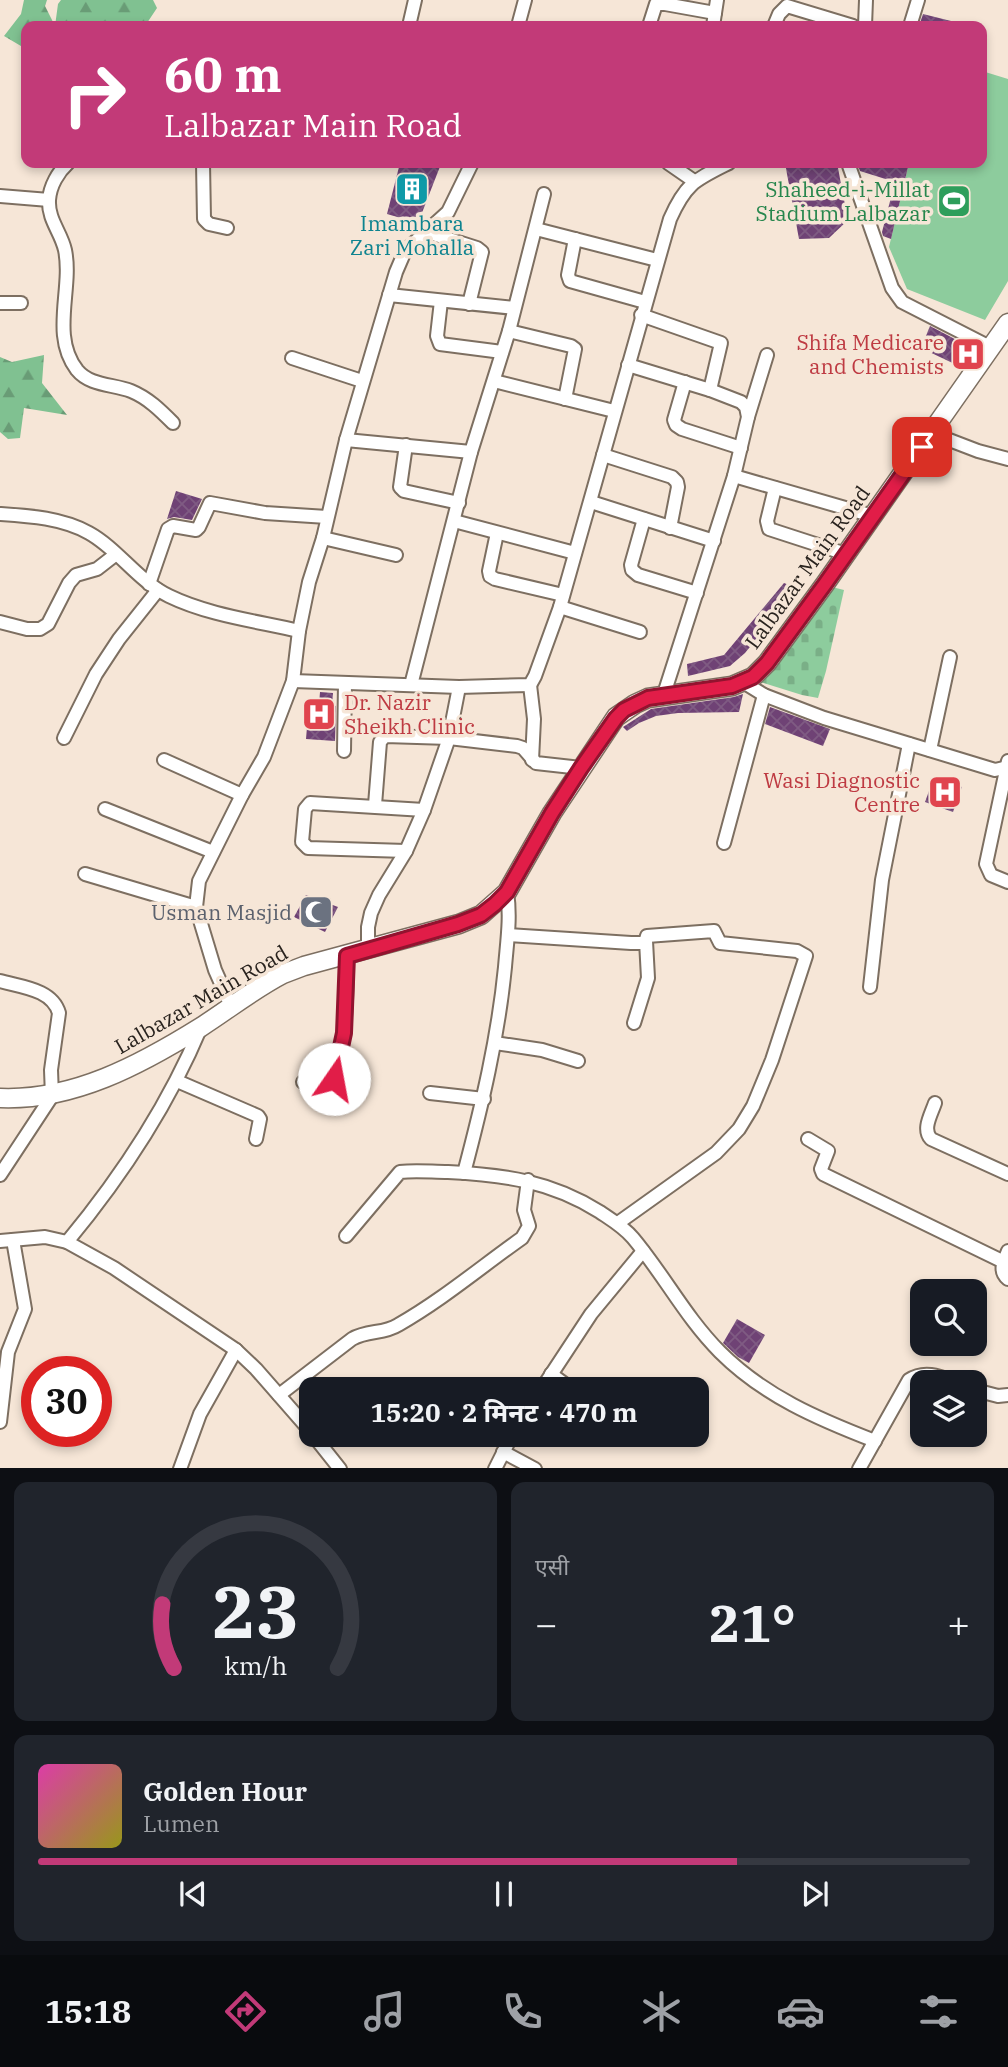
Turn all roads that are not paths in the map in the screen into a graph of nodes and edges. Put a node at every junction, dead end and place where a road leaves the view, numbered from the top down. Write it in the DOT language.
graph roads {
  1 [pos="415,0"];
  2 [pos="525,0"];
  3 [pos="717,0"];
  4 [pos="866,0"];
  5 [pos="918,0"];
  6 [pos="666,2"];
  7 [pos="787,3"];
  8 [pos="714,20"];
  9 [pos="410,21"];
  10 [pos="519,21"];
  11 [pos="650,21"];
  12 [pos="776,21"];
  13 [pos="839,21"];
  14 [pos="865,21"];
  15 [pos="912,21"];
  16 [pos="63,168"];
  17 [pos="203,168"];
  18 [pos="469,168"];
  19 [pos="675,168"];
  20 [pos="719,168"];
  21 [pos="850,168"];
  22 [pos="694,181"];
  23 [pos="544,194"];
  24 [pos="0,195"];
  25 [pos="49,200"];
  26 [pos="227,228"];
  27 [pos="536,229"];
  28 [pos="427,232"];
  29 [pos="575,239"];
  30 [pos="657,260"];
  31 [pos="389,295"];
  32 [pos="441,301"];
  33 [pos="0,303"];
  34 [pos="21,303"];
  35 [pos="469,304"];
  36 [pos="514,308"];
  37 [pos="643,309"];
  38 [pos="1006,329"];
  39 [pos="509,331"];
  40 [pos="992,348"];
  41 [pos="502,352"];
  42 [pos="767,355"];
  43 [pos="292,358"];
  44 [pos="628,365"];
  45 [pos="362,381"];
  46 [pos="494,381"];
  47 [pos="685,382"];
  48 [pos="710,390"];
  49 [pos="565,399"];
  50 [pos="614,411"];
  51 [pos="748,417"];
  52 [pos="173,423"];
  53 [pos="931,433"];
  54 [pos="346,440"];
  55 [pos="406,445"];
  56 [pos="741,448"];
  57 [pos="471,452"];
  58 [pos="603,455"];
  59 [pos="1008,459"];
  60 [pos="734,476"];
  61 [pos="775,488"];
  62 [pos="591,502"];
  63 [pos="458,503"];
  64 [pos="0,514"];
  65 [pos="873,516"];
  66 [pos="327,517"];
  67 [pos="644,519"];
  68 [pos="454,521"];
  69 [pos="670,527"];
  70 [pos="497,533"];
  71 [pos="323,538"];
  72 [pos="713,541"];
  73 [pos="575,553"];
  74 [pos="846,554"];
  75 [pos="115,555"];
  76 [pos="396,555"];
  77 [pos="153,587"];
  78 [pos="697,593"];
  79 [pos="561,601"];
  80 [pos="0,622"];
  81 [pos="299,631"];
  82 [pos="640,632"];
  83 [pos="950,657"];
  84 [pos="293,681"];
  85 [pos="743,682"];
  86 [pos="345,683"];
  87 [pos="411,685"];
  88 [pos="530,685"];
  89 [pos="458,687"];
  90 [pos="664,694"];
  91 [pos="764,695"];
  92 [pos="64,738"];
  93 [pos="449,738"];
  94 [pos="909,744"];
  95 [pos="930,750"];
  96 [pos="344,751"];
  97 [pos="164,760"];
  98 [pos="532,760"];
  99 [pos="1007,765"];
  100 [pos="581,768"];
  101 [pos="242,795"];
  102 [pos="375,805"];
  103 [pos="105,809"];
  104 [pos="424,810"];
  105 [pos="724,843"];
  106 [pos="406,851"];
  107 [pos="212,852"];
  108 [pos="85,874"];
  109 [pos="1008,882"];
  110 [pos="507,892"];
  111 [pos="197,908"];
  112 [pos="508,935"];
  113 [pos="646,941"];
  114 [pos="368,949"];
  115 [pos="347,956"];
  116 [pos="0,981"];
  117 [pos="870,987"];
  118 [pos="231,1006"];
  119 [pos="634,1023"];
  120 [pos="201,1027"];
  121 [pos="495,1043"];
  122 [pos="578,1061"];
  123 [pos="177,1081"];
  124 [pos="303,1082"];
  125 [pos="430,1093"];
  126 [pos="52,1096"];
  127 [pos="0,1098"];
  128 [pos="484,1099"];
  129 [pos="935,1103"];
  130 [pos="256,1139"];
  131 [pos="808,1139"];
  132 [pos="464,1173"];
  133 [pos="1008,1174"];
  134 [pos="0,1175"];
  135 [pos="527,1180"];
  136 [pos="618,1223"];
  137 [pos="346,1236"];
  138 [pos="7,1240"];
  139 [pos="67,1242"];
  140 [pos="643,1251"];
  141 [pos="1006,1256"];
  142 [pos="1008,1279"];
  143 [pos="236,1350"];
  144 [pos="551,1374"];
  145 [pos="549,1377"];
  146 [pos="555,1377"];
  147 [pos="910,1379"];
  148 [pos="987,1393"];
  149 [pos="279,1395"];
  150 [pos="1008,1395"];
  151 [pos="299,1419"];
  152 [pos="0,1422"];
  153 [pos="875,1441"];
  154 [pos="323,1447"];
  155 [pos="506,1447"];
  156 [pos="503,1452"];
  157 [pos="180,1468"];
  158 [pos="340,1468"];
  159 [pos="495,1468"];
  160 [pos="535,1468"];
  161 [pos="859,1468"];
  1 -- 9 [label="street"];
  2 -- 10 [label="street"];
  3 -- 8 [label="street"];
  4 -- 14 [label="street"];
  5 -- 15 [label="street"];
  6 -- 8 [label="street"];
  6 -- 11 [label="street"];
  7 -- 12 [label="street"];
  7 -- 13 [label="street"];
  16 -- 25 [label="street"];
  17 -- 26 [label="street"];
  18 -- 28 [label="street"];
  19 -- 22 [label="street"];
  20 -- 22 [label="street"];
  21 -- 40 [label="street"];
  22 -- 30 [label="street"];
  23 -- 27 [label="street"];
  24 -- 25 [label="street"];
  25 -- 52 [label="street"];
  27 -- 29 [label="street"];
  27 -- 36 [label="street"];
  28 -- 31 [label="street"];
  28 -- 35 [label="street"];
  29 -- 30 [label="street"];
  29 -- 37 [label="street"];
  30 -- 37 [label="street"];
  31 -- 32 [label="street"];
  31 -- 45 [label="street"];
  32 -- 35 [label="street"];
  32 -- 41 [label="street"];
  33 -- 34 [label="street"];
  35 -- 36 [label="street"];
  36 -- 39 [label="street"];
  37 -- 44 [label="street"];
  37 -- 48 [label="street"];
  38 -- 40 [label="main road, Lalbazar Main Road"];
  39 -- 41 [label="street"];
  39 -- 49 [label="street"];
  40 -- 53 [label="main road, Lalbazar Main Road"];
  41 -- 46 [label="street"];
  42 -- 51 [label="street"];
  43 -- 45 [label="street"];
  44 -- 47 [label="street"];
  44 -- 50 [label="street"];
  45 -- 54 [label="street"];
  46 -- 49 [label="street"];
  46 -- 57 [label="street"];
  47 -- 48 [label="street"];
  47 -- 56 [label="street"];
  48 -- 51 [label="street"];
  49 -- 50 [label="street"];
  50 -- 58 [label="street"];
  51 -- 56 [label="street"];
  53 -- 59 [label="street"];
  53 -- 65 [label="main road, Lalbazar Main Road"];
  54 -- 55 [label="street"];
  54 -- 66 [label="street"];
  55 -- 57 [label="street"];
  55 -- 63 [label="street"];
  56 -- 60 [label="street"];
  57 -- 63 [label="street"];
  58 -- 62 [label="street"];
  58 -- 69 [label="street"];
  60 -- 61 [label="street"];
  60 -- 72 [label="street"];
  61 -- 65 [label="street"];
  61 -- 74 [label="street"];
  62 -- 67 [label="street"];
  62 -- 73 [label="street"];
  63 -- 68 [label="street"];
  64 -- 75 [label="street"];
  65 -- 74 [label="main road, Lalbazar Main Road"];
  66 -- 71 [label="street"];
  66 -- 77 [label="street"];
  67 -- 69 [label="street"];
  67 -- 78 [label="street"];
  68 -- 70 [label="street"];
  68 -- 87 [label="street"];
  69 -- 72 [label="street"];
  70 -- 73 [label="street"];
  70 -- 79 [label="street"];
  71 -- 76 [label="street"];
  71 -- 81 [label="street"];
  72 -- 78 [label="street"];
  73 -- 79 [label="street"];
  74 -- 85 [label="main road, Lalbazar Main Road"];
  75 -- 77 [label="street"];
  75 -- 80 [label="street"];
  77 -- 81 [label="street"];
  77 -- 92 [label="street"];
  78 -- 90 [label="street"];
  79 -- 82 [label="street"];
  79 -- 88 [label="street"];
  81 -- 84 [label="street"];
  83 -- 95 [label="street"];
  84 -- 86 [label="street"];
  84 -- 101 [label="street"];
  85 -- 90 [label="main road, Lalbazar Main Road"];
  85 -- 91 [label="street"];
  86 -- 87 [label="street"];
  86 -- 96 [label="street"];
  87 -- 89 [label="street"];
  88 -- 89 [label="street"];
  88 -- 98 [label="street"];
  89 -- 93 [label="street"];
  90 -- 100 [label="main road, Lalbazar Main Road"];
  91 -- 94 [label="street"];
  91 -- 105 [label="street"];
  93 -- 98 [label="street"];
  93 -- 102 [label="street"];
  93 -- 104 [label="street"];
  94 -- 95 [label="street"];
  94 -- 117 [label="street"];
  95 -- 99 [label="street"];
  97 -- 101 [label="street"];
  98 -- 100 [label="street"];
  99 -- 109 [label="street"];
  100 -- 110 [label="main road, Lalbazar Main Road"];
  101 -- 107 [label="street"];
  102 -- 104 [label="street"];
  102 -- 106 [label="street"];
  103 -- 107 [label="street"];
  104 -- 106 [label="street"];
  106 -- 114 [label="street"];
  107 -- 111 [label="street"];
  108 -- 111 [label="street"];
  110 -- 112 [label="street"];
  110 -- 114 [label="main road, Lalbazar Main Road"];
  111 -- 118 [label="street"];
  112 -- 113 [label="street"];
  112 -- 121 [label="street"];
  113 -- 119 [label="street"];
  113 -- 136 [label="street"];
  114 -- 115 [label="main road, Lalbazar Main Road"];
  115 -- 118 [label="main road, Lalbazar Main Road"];
  115 -- 124 [label="street"];
  116 -- 126 [label="street"];
  118 -- 120 [label="main road, Lalbazar Main Road"];
  120 -- 123 [label="street"];
  120 -- 126 [label="main road, Lalbazar Main Road"];
  121 -- 122 [label="street"];
  121 -- 128 [label="street"];
  123 -- 130 [label="street"];
  123 -- 139 [label="street"];
  125 -- 128 [label="street"];
  126 -- 127 [label="main road, Lalbazar Main Road"];
  126 -- 134 [label="street"];
  128 -- 132 [label="street"];
  129 -- 133 [label="street"];
  131 -- 141 [label="street"];
  132 -- 135 [label="street"];
  132 -- 137 [label="street"];
  135 -- 136 [label="street"];
  135 -- 149 [label="street"];
  136 -- 140 [label="street"];
  138 -- 139 [label="street"];
  138 -- 152 [label="street"];
  139 -- 143 [label="street"];
  140 -- 144 [label="street"];
  140 -- 153 [label="street"];
  141 -- 142 [label="street"];
  143 -- 149 [label="street"];
  143 -- 157 [label="street"];
  144 -- 145 [label="street"];
  144 -- 146 [label="street"];
  147 -- 153 [label="street"];
  148 -- 150 [label="street"];
  149 -- 151 [label="street"];
  153 -- 161 [label="street"];
  154 -- 158 [label="street"];
  155 -- 156 [label="street"];
  156 -- 159 [label="street"];
  156 -- 160 [label="street"];
}
